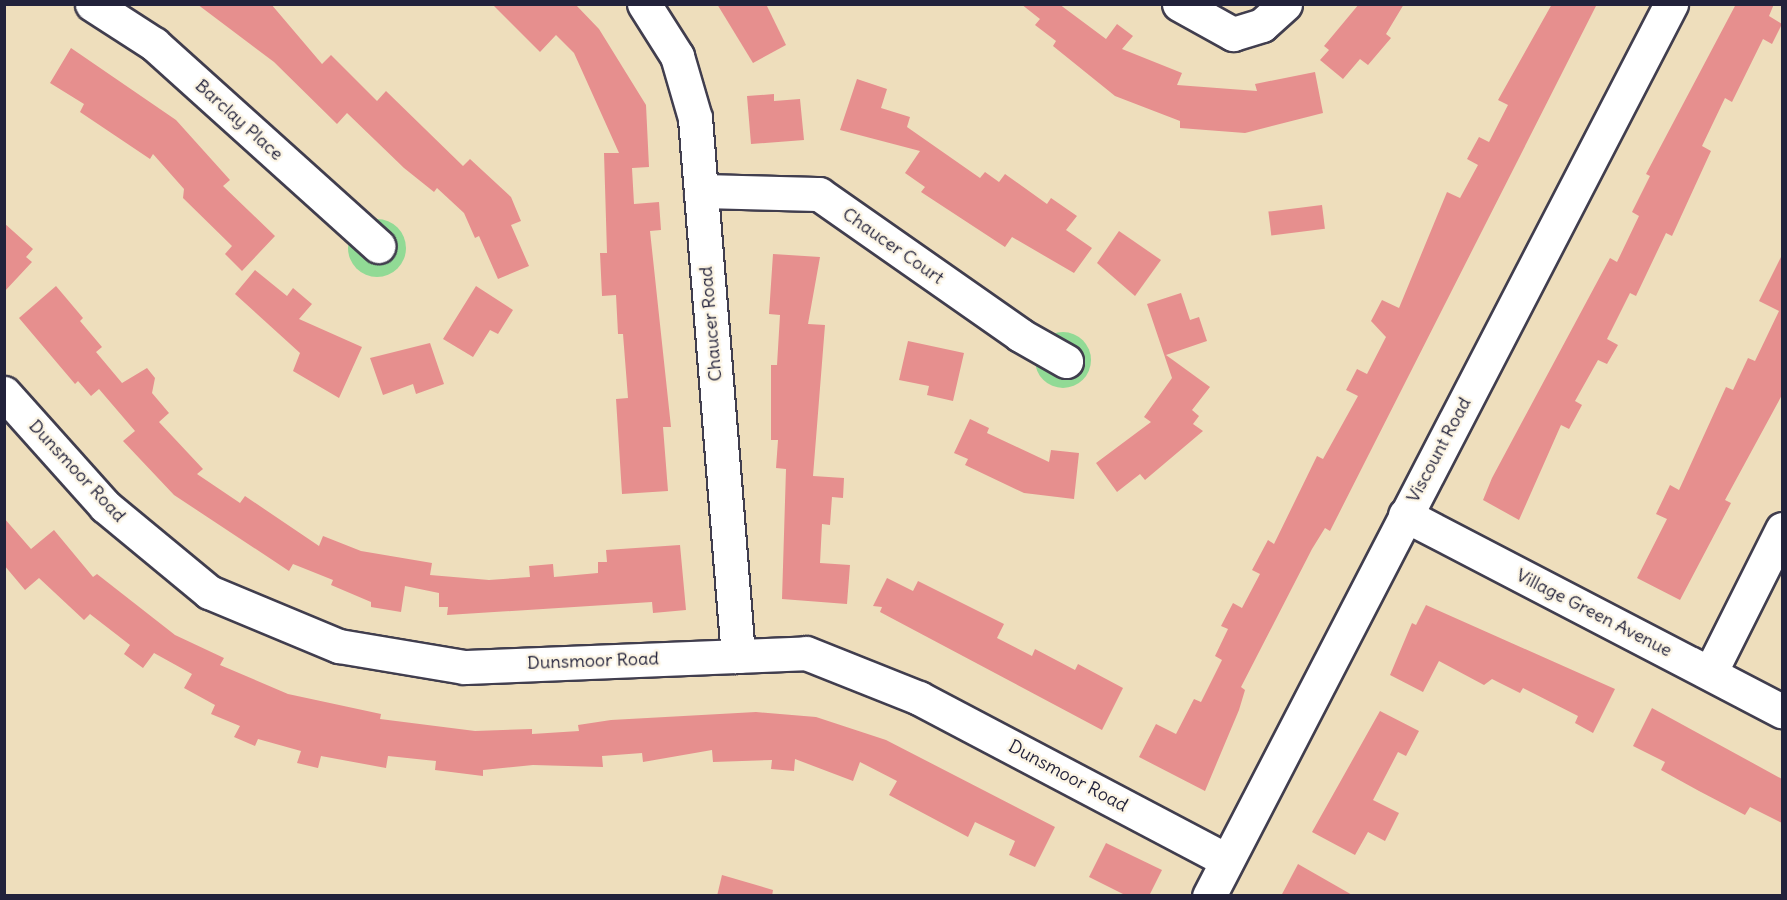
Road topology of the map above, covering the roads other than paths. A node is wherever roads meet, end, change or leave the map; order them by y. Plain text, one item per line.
1 (92, 4) edge
2 (645, 4) edge
3 (1179, 4) edge
4 (1285, 4) edge
5 (1671, 4) edge
6 (701, 191) junction
7 (378, 246) dead end
8 (1066, 361) dead end
9 (4, 393) edge
10 (1405, 514) junction
11 (1782, 529) edge
12 (738, 656) junction
13 (1710, 673) junction
14 (1782, 711) edge
15 (1226, 860) junction
16 (1209, 896) edge

1 - 7 street, Barclay Place
2 - 6 street, Chaucer Road
3 - 4 street
5 - 10 street, Viscount Road
6 - 8 street, Chaucer Court
6 - 12 street, Chaucer Road
9 - 12 street, Dunsmoor Road
10 - 13 street, Village Green Avenue
10 - 15 street, Viscount Road
11 - 13 street
12 - 15 street, Dunsmoor Road
13 - 14 street, Village Green Avenue
15 - 16 street, Viscount Road

